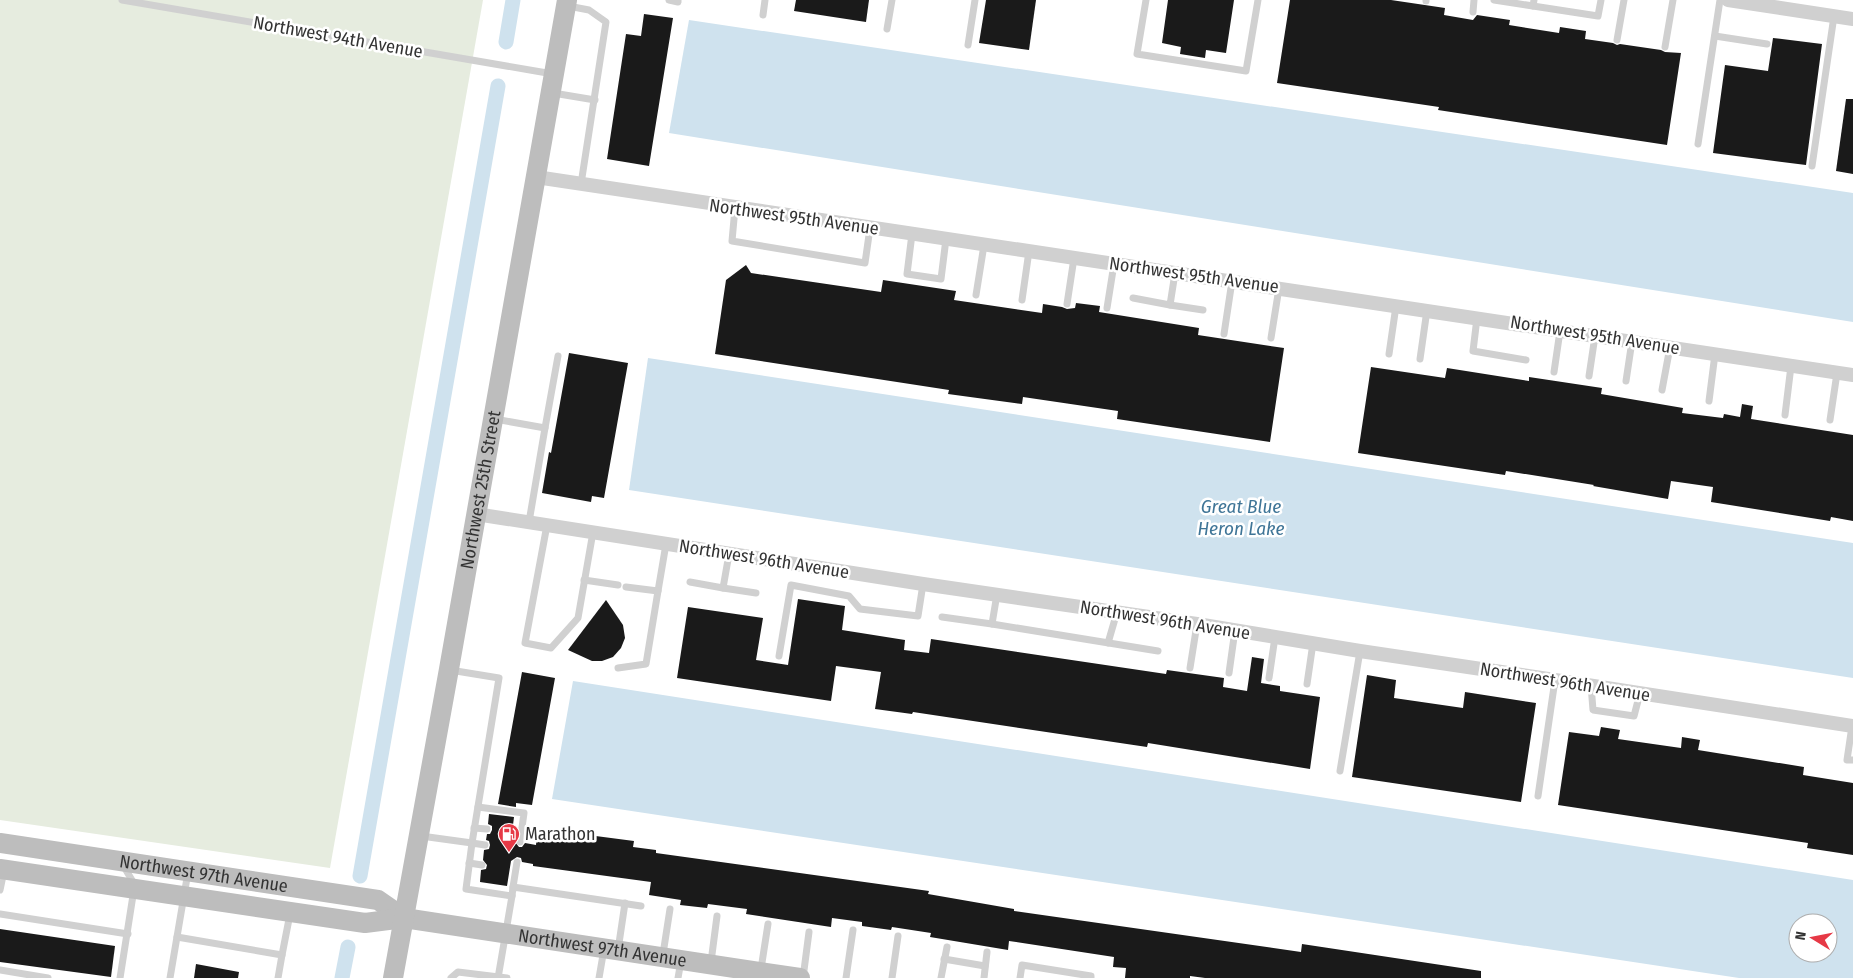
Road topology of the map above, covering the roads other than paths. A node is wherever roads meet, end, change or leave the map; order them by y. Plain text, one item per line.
1 (122, 0) edge
2 (669, 0) edge
3 (678, 0) edge
4 (765, 0) edge
5 (892, 0) edge
6 (975, 0) edge
7 (1146, 0) edge
8 (1258, 0) edge
9 (1474, 0) edge
10 (1494, 0) edge
11 (1601, 0) edge
12 (1624, 0) edge
13 (1673, 0) edge
14 (1720, 0) edge
15 (1728, 0) edge
16 (566, 3) edge
17 (1534, 3) edge
18 (1472, 12) dead end
19 (763, 15) dead end
20 (1834, 16) junction
21 (1853, 19) edge
22 (888, 29) dead end
23 (1715, 36) junction
24 (1617, 40) dead end
25 (1767, 44) dead end
26 (968, 45) dead end
27 (1665, 47) dead end
28 (552, 83) junction
29 (595, 100) junction
30 (1698, 144) dead end
31 (1812, 166) dead end
32 (536, 177) junction
33 (581, 185) junction
34 (735, 208) junction
35 (870, 228) junction
36 (912, 234) junction
37 (946, 239) junction
38 (984, 245) junction
39 (1029, 251) junction
40 (1074, 258) junction
41 (1114, 264) junction
42 (1175, 273) junction
43 (1232, 281) junction
44 (1279, 288) junction
45 (976, 295) dead end
46 (1133, 298) dead end
47 (1022, 300) dead end
48 (1067, 304) dead end
49 (1170, 305) junction
50 (1396, 305) junction
51 (1108, 308) dead end
52 (1202, 310) dead end
53 (1427, 310) junction
54 (1478, 318) junction
55 (1560, 330) junction
56 (1224, 334) dead end
57 (1595, 336) junction
58 (1271, 338) dead end
59 (1632, 341) junction
60 (1670, 347) junction
61 (1389, 354) dead end
62 (1715, 354) junction
63 (558, 356) dead end
64 (1420, 359) dead end
65 (1526, 360) dead end
66 (1790, 366) junction
67 (1554, 372) dead end
68 (1837, 373) junction
69 (1853, 375) edge
70 (1589, 376) dead end
71 (1626, 381) dead end
72 (1662, 390) dead end
73 (1709, 401) dead end
74 (1785, 415) dead end
75 (492, 418) junction
76 (1830, 420) dead end
77 (545, 428) junction
78 (476, 514) junction
79 (529, 522) junction
80 (547, 525) junction
81 (593, 532) junction
82 (666, 544) junction
83 (729, 554) junction
84 (584, 580) junction
85 (690, 582) dead end
86 (923, 584) junction
87 (618, 585) dead end
88 (626, 587) dead end
89 (723, 588) junction
90 (658, 591) junction
91 (756, 593) dead end
92 (997, 594) junction
93 (1117, 612) junction
94 (942, 617) dead end
95 (992, 624) junction
96 (1196, 624) junction
97 (1235, 630) junction
98 (1275, 637) junction
99 (1108, 643) junction
100 (1313, 643) junction
101 (1158, 651) dead end
102 (1360, 651) junction
103 (779, 656) dead end
104 (618, 668) dead end
105 (1190, 668) dead end
106 (449, 670) junction
107 (1230, 673) dead end
108 (1269, 678) dead end
109 (1555, 680) junction
110 (1307, 684) dead end
111 (1591, 685) junction
112 (1640, 693) junction
113 (1852, 726) edge
114 (1853, 760) edge
115 (1340, 771) dead end
116 (1538, 796) dead end
117 (478, 807) junction
118 (474, 828) junction
119 (487, 829) dead end
120 (512, 832) dead end
121 (521, 834) junction
122 (419, 836) junction
123 (520, 842) dead end
124 (0, 843) edge
125 (472, 843) junction
126 (485, 845) dead end
127 (120, 862) junction
128 (469, 863) junction
129 (482, 865) dead end
130 (514, 866) dead end
131 (2, 869) edge
132 (188, 872) junction
133 (513, 887) junction
134 (134, 889) junction
135 (0, 890) edge
136 (184, 896) junction
137 (512, 896) junction
138 (625, 903) junction
139 (642, 906) dead end
140 (670, 909) dead end
141 (290, 912) junction
142 (0, 914) edge
143 (717, 916) dead end
144 (404, 918) junction
145 (768, 924) dead end
146 (853, 930) dead end
147 (809, 932) dead end
148 (128, 934) junction
149 (506, 934) junction
150 (898, 936) dead end
151 (177, 937) junction
152 (947, 947) dead end
153 (611, 949) junction
154 (987, 952) dead end
155 (282, 955) junction
156 (944, 959) junction
157 (674, 965) edge
158 (711, 965) junction
159 (985, 966) junction
160 (0, 970) edge
161 (761, 972) junction
162 (498, 977) edge
163 (48, 978) edge
164 (120, 978) edge
165 (170, 978) edge
166 (278, 978) edge
167 (393, 978) edge
168 (451, 978) edge
169 (507, 978) edge
170 (599, 978) edge
171 (801, 978) edge
172 (846, 978) edge
173 (892, 978) edge
174 (941, 978) edge
175 (984, 978) edge
176 (1020, 978) edge
177 (1091, 978) edge

1 - 28 lane, Northwest 94th Avenue
2 - 3 lane
4 - 19 lane
5 - 22 lane
6 - 26 lane
7 - 8 lane
9 - 18 lane
10 - 17 lane
11 - 17 lane
12 - 24 lane
13 - 27 lane
14 - 23 lane
15 - 20 street
16 - 28 street, Northwest 25th Street
16 - 29 lane
20 - 21 street
20 - 31 lane
23 - 25 lane
23 - 30 lane
28 - 29 lane, Northwest 94th Avenue
28 - 32 street, Northwest 25th Street
29 - 33 lane
32 - 33 street, Northwest 95th Avenue
32 - 75 street, Northwest 25th Street
33 - 34 street, Northwest 95th Avenue
34 - 35 street, Northwest 95th Avenue
34 - 35 lane
35 - 36 street, Northwest 95th Avenue
36 - 37 street, Northwest 95th Avenue
36 - 37 lane
37 - 38 street, Northwest 95th Avenue
38 - 39 street, Northwest 95th Avenue
38 - 45 lane
39 - 40 street, Northwest 95th Avenue
39 - 47 lane
40 - 41 street, Northwest 95th Avenue
40 - 48 lane
41 - 42 street, Northwest 95th Avenue
41 - 51 lane
42 - 43 street, Northwest 95th Avenue
42 - 49 lane
43 - 44 street, Northwest 95th Avenue
43 - 56 lane
44 - 50 street, Northwest 95th Avenue
44 - 58 lane
46 - 49 lane
49 - 52 lane
50 - 53 street, Northwest 95th Avenue
50 - 61 lane
53 - 54 street, Northwest 95th Avenue
53 - 64 lane
54 - 55 street, Northwest 95th Avenue
54 - 65 lane
55 - 57 street, Northwest 95th Avenue
55 - 67 lane
57 - 59 street, Northwest 95th Avenue
57 - 70 lane
59 - 60 street, Northwest 95th Avenue
59 - 71 lane
60 - 62 street, Northwest 95th Avenue
60 - 72 lane
62 - 66 street, Northwest 95th Avenue
62 - 73 lane
63 - 77 lane
66 - 68 street, Northwest 95th Avenue
66 - 74 lane
68 - 69 street, Northwest 95th Avenue
68 - 76 lane
75 - 77 lane
75 - 78 street, Northwest 25th Street
77 - 79 lane
78 - 79 street, Northwest 96th Avenue
78 - 106 street, Northwest 25th Street
79 - 80 street, Northwest 96th Avenue
80 - 81 street, Northwest 96th Avenue
80 - 84 lane
81 - 82 street, Northwest 96th Avenue
81 - 84 lane
82 - 83 street, Northwest 96th Avenue
82 - 90 lane
83 - 86 street, Northwest 96th Avenue
83 - 89 lane
84 - 87 lane
85 - 89 lane
86 - 92 street, Northwest 96th Avenue
86 - 103 lane
88 - 90 lane
89 - 91 lane
90 - 104 lane
92 - 93 street, Northwest 96th Avenue
92 - 95 lane
93 - 96 street, Northwest 96th Avenue
93 - 99 lane
94 - 95 lane
95 - 99 lane
96 - 97 street, Northwest 96th Avenue
96 - 105 lane
97 - 98 street, Northwest 96th Avenue
97 - 107 lane
98 - 100 street, Northwest 96th Avenue
98 - 108 lane
99 - 101 lane
100 - 102 street, Northwest 96th Avenue
100 - 110 lane
102 - 109 street, Northwest 96th Avenue
102 - 115 lane
106 - 117 lane
106 - 122 street, Northwest 25th Street
109 - 111 street, Northwest 96th Avenue
109 - 116 lane
111 - 112 street, Northwest 96th Avenue
111 - 112 lane
112 - 113 street, Northwest 96th Avenue
113 - 114 lane
117 - 118 lane
117 - 121 lane
118 - 119 lane
118 - 125 lane
120 - 121 lane
121 - 123 lane
122 - 125 lane
122 - 144 street, Northwest 25th Street
124 - 127 street, Northwest 97th Avenue
125 - 126 lane
125 - 128 lane
127 - 132 street, Northwest 97th Avenue
127 - 134 lane
128 - 129 lane
128 - 137 lane
130 - 133 lane
131 - 134 street, Northwest 97th Avenue
131 - 135 lane
132 - 136 lane
132 - 144 street, Northwest 97th Avenue
133 - 137 lane
133 - 138 lane
134 - 136 street, Northwest 97th Avenue
134 - 148 lane
136 - 141 street, Northwest 97th Avenue
136 - 151 lane
137 - 149 lane
138 - 139 lane
138 - 153 lane
140 - 157 lane
141 - 144 street, Northwest 97th Avenue
141 - 155 lane
142 - 148 lane
143 - 158 lane
144 - 149 street, Northwest 97th Avenue
144 - 167 street, Northwest 25th Street
145 - 161 lane
146 - 172 lane
147 - 171 lane
148 - 164 lane
149 - 153 street, Northwest 97th Avenue
149 - 162 lane
150 - 173 lane
151 - 155 lane
151 - 165 lane
152 - 156 lane
153 - 157 street, Northwest 97th Avenue
153 - 170 lane
154 - 159 lane
155 - 166 lane
156 - 159 lane
156 - 174 lane
157 - 158 street, Northwest 97th Avenue
158 - 161 street, Northwest 97th Avenue
159 - 175 lane
160 - 163 lane
161 - 171 street, Northwest 97th Avenue
162 - 168 lane
162 - 169 lane
176 - 177 lane

